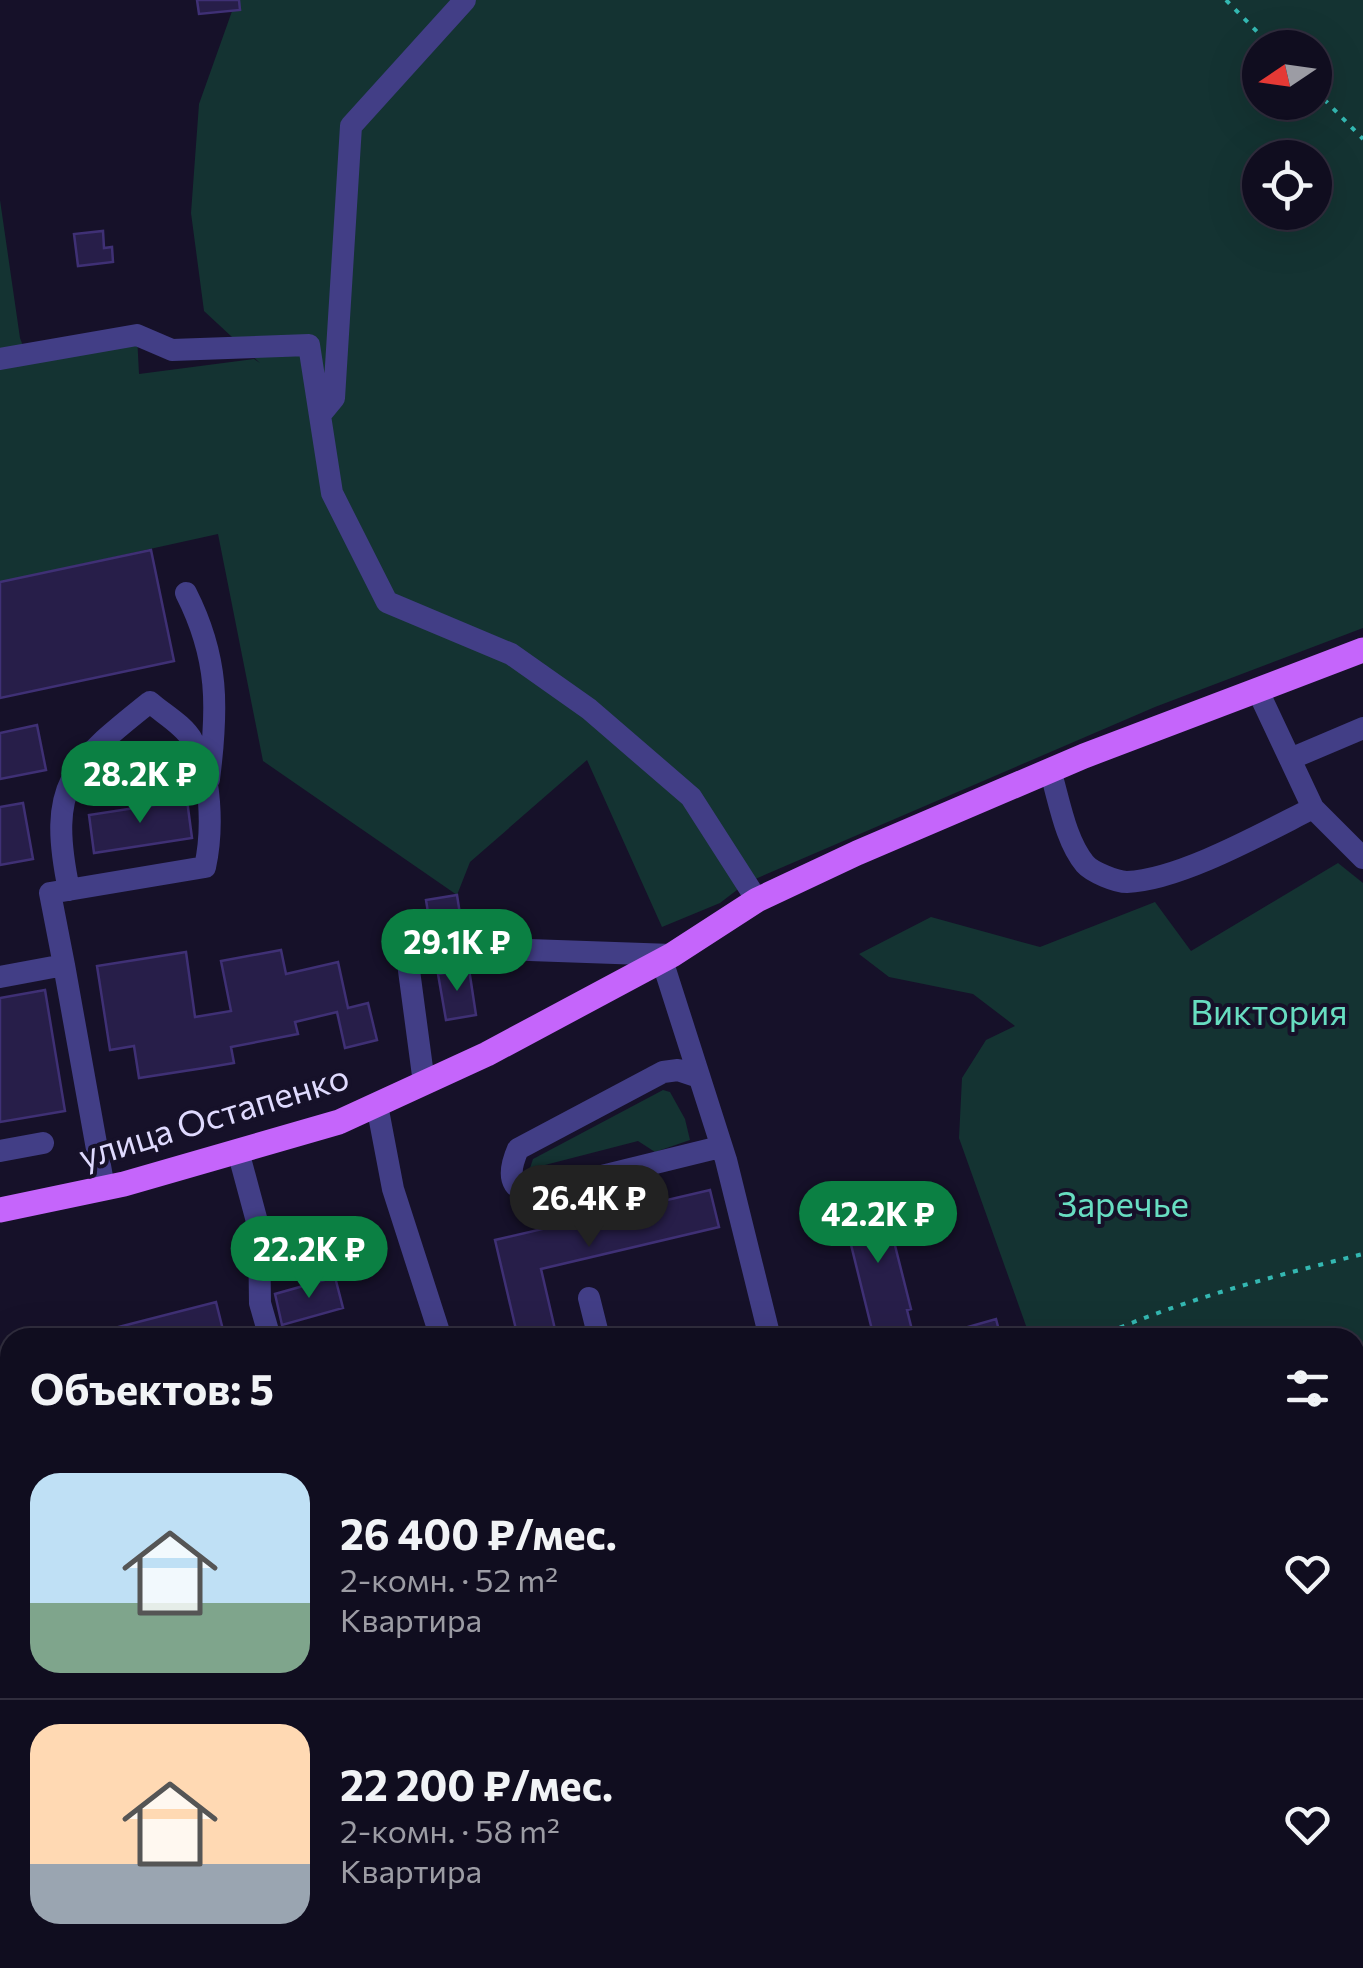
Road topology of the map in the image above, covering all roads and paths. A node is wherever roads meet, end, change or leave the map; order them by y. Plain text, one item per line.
1 (464, 0) edge
2 (1226, 0) edge
3 (1255, 30) edge
4 (1332, 107) edge
5 (1363, 139) edge
6 (0, 359) edge
7 (320, 416) junction
8 (186, 593) dead end
9 (1363, 650) edge
10 (1258, 691) junction
11 (1363, 728) edge
12 (1290, 759) junction
13 (1050, 770) junction
14 (207, 788) junction
15 (1313, 808) junction
16 (1352, 833) edge
17 (1363, 858) edge
18 (69, 890) junction
19 (757, 900) junction
20 (667, 957) junction
21 (64, 965) junction
22 (0, 977) edge
23 (699, 1077) junction
24 (424, 1083) junction
25 (376, 1104) junction
26 (43, 1143) dead end
27 (720, 1147) junction
28 (0, 1151) edge
29 (238, 1151) junction
30 (104, 1188) junction
31 (0, 1210) edge
32 (1363, 1254) edge
33 (589, 1298) dead end
34 (267, 1328) edge
35 (438, 1328) edge
36 (596, 1328) edge
37 (767, 1328) edge
38 (1126, 1328) edge

1 - 7 lane
2 - 3 path
4 - 5 path
6 - 7 lane
7 - 19 lane
8 - 14 lane
9 - 10 main road, улица Остапенко
10 - 12 lane
10 - 13 main road, улица Остапенко
11 - 12 lane
12 - 15 lane
13 - 15 lane
13 - 19 main road, улица Остапенко
14 - 18 lane
14 - 18 lane
15 - 16 lane
16 - 17 lane
18 - 21 lane
19 - 20 main road, улица Остапенко
20 - 23 lane
20 - 24 main road, улица Остапенко
20 - 24 lane
21 - 22 lane
21 - 30 lane
23 - 27 lane
23 - 27 lane
24 - 25 main road, улица Остапенко
25 - 29 main road, улица Остапенко
25 - 35 lane
26 - 28 lane
27 - 37 lane
29 - 30 main road, улица Остапенко
29 - 34 lane
30 - 31 main road, улица Остапенко
32 - 38 path
33 - 36 lane

